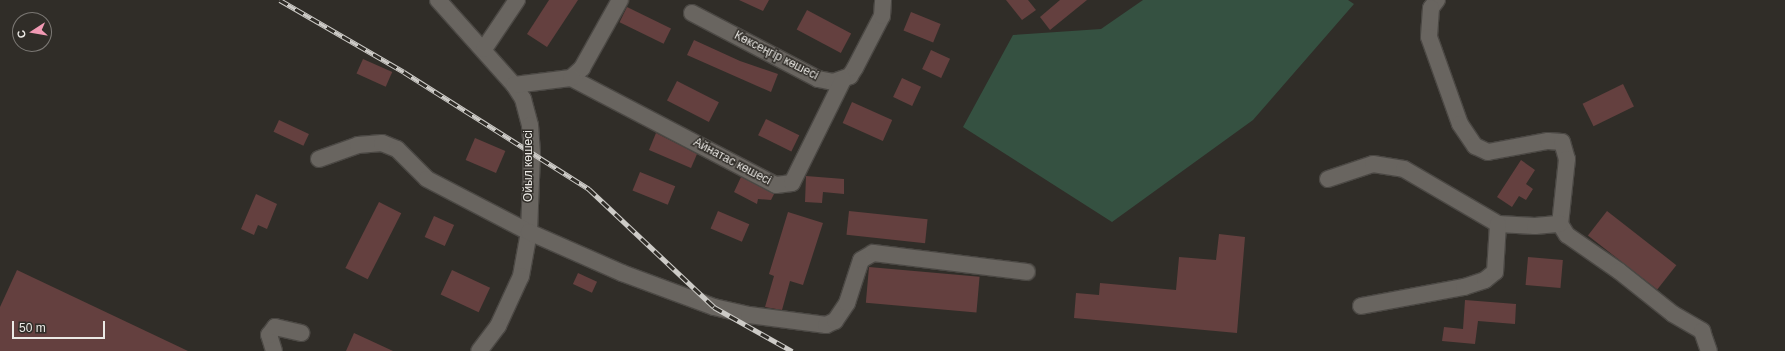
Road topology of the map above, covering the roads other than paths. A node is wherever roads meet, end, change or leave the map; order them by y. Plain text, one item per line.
1 (438, 0) edge
2 (517, 0) edge
3 (620, 0) edge
4 (883, 0) edge
5 (1437, 0) edge
6 (692, 13) dead end
7 (484, 50) junction
8 (571, 78) junction
9 (843, 80) junction
10 (514, 85) junction
11 (319, 159) dead end
12 (1328, 179) dead end
13 (1498, 224) junction
14 (1560, 224) junction
15 (529, 232) junction
16 (1027, 272) dead end
17 (1361, 306) dead end
18 (301, 332) dead end
19 (485, 350) edge
20 (274, 351) edge
21 (1709, 351) edge

1 - 7 street, Ойыл көшесі
2 - 7 street
3 - 8 street
4 - 9 street
5 - 14 street
6 - 9 street, Көксеңгір көшесі
7 - 10 street, Ойыл көшесі
8 - 9 street, Айнатас көшесі
8 - 10 street
10 - 15 street, Ойыл көшесі
11 - 15 street
12 - 13 street
13 - 14 street
13 - 17 street
14 - 21 street
15 - 16 street
15 - 19 street, Ойыл көшесі
18 - 20 street

